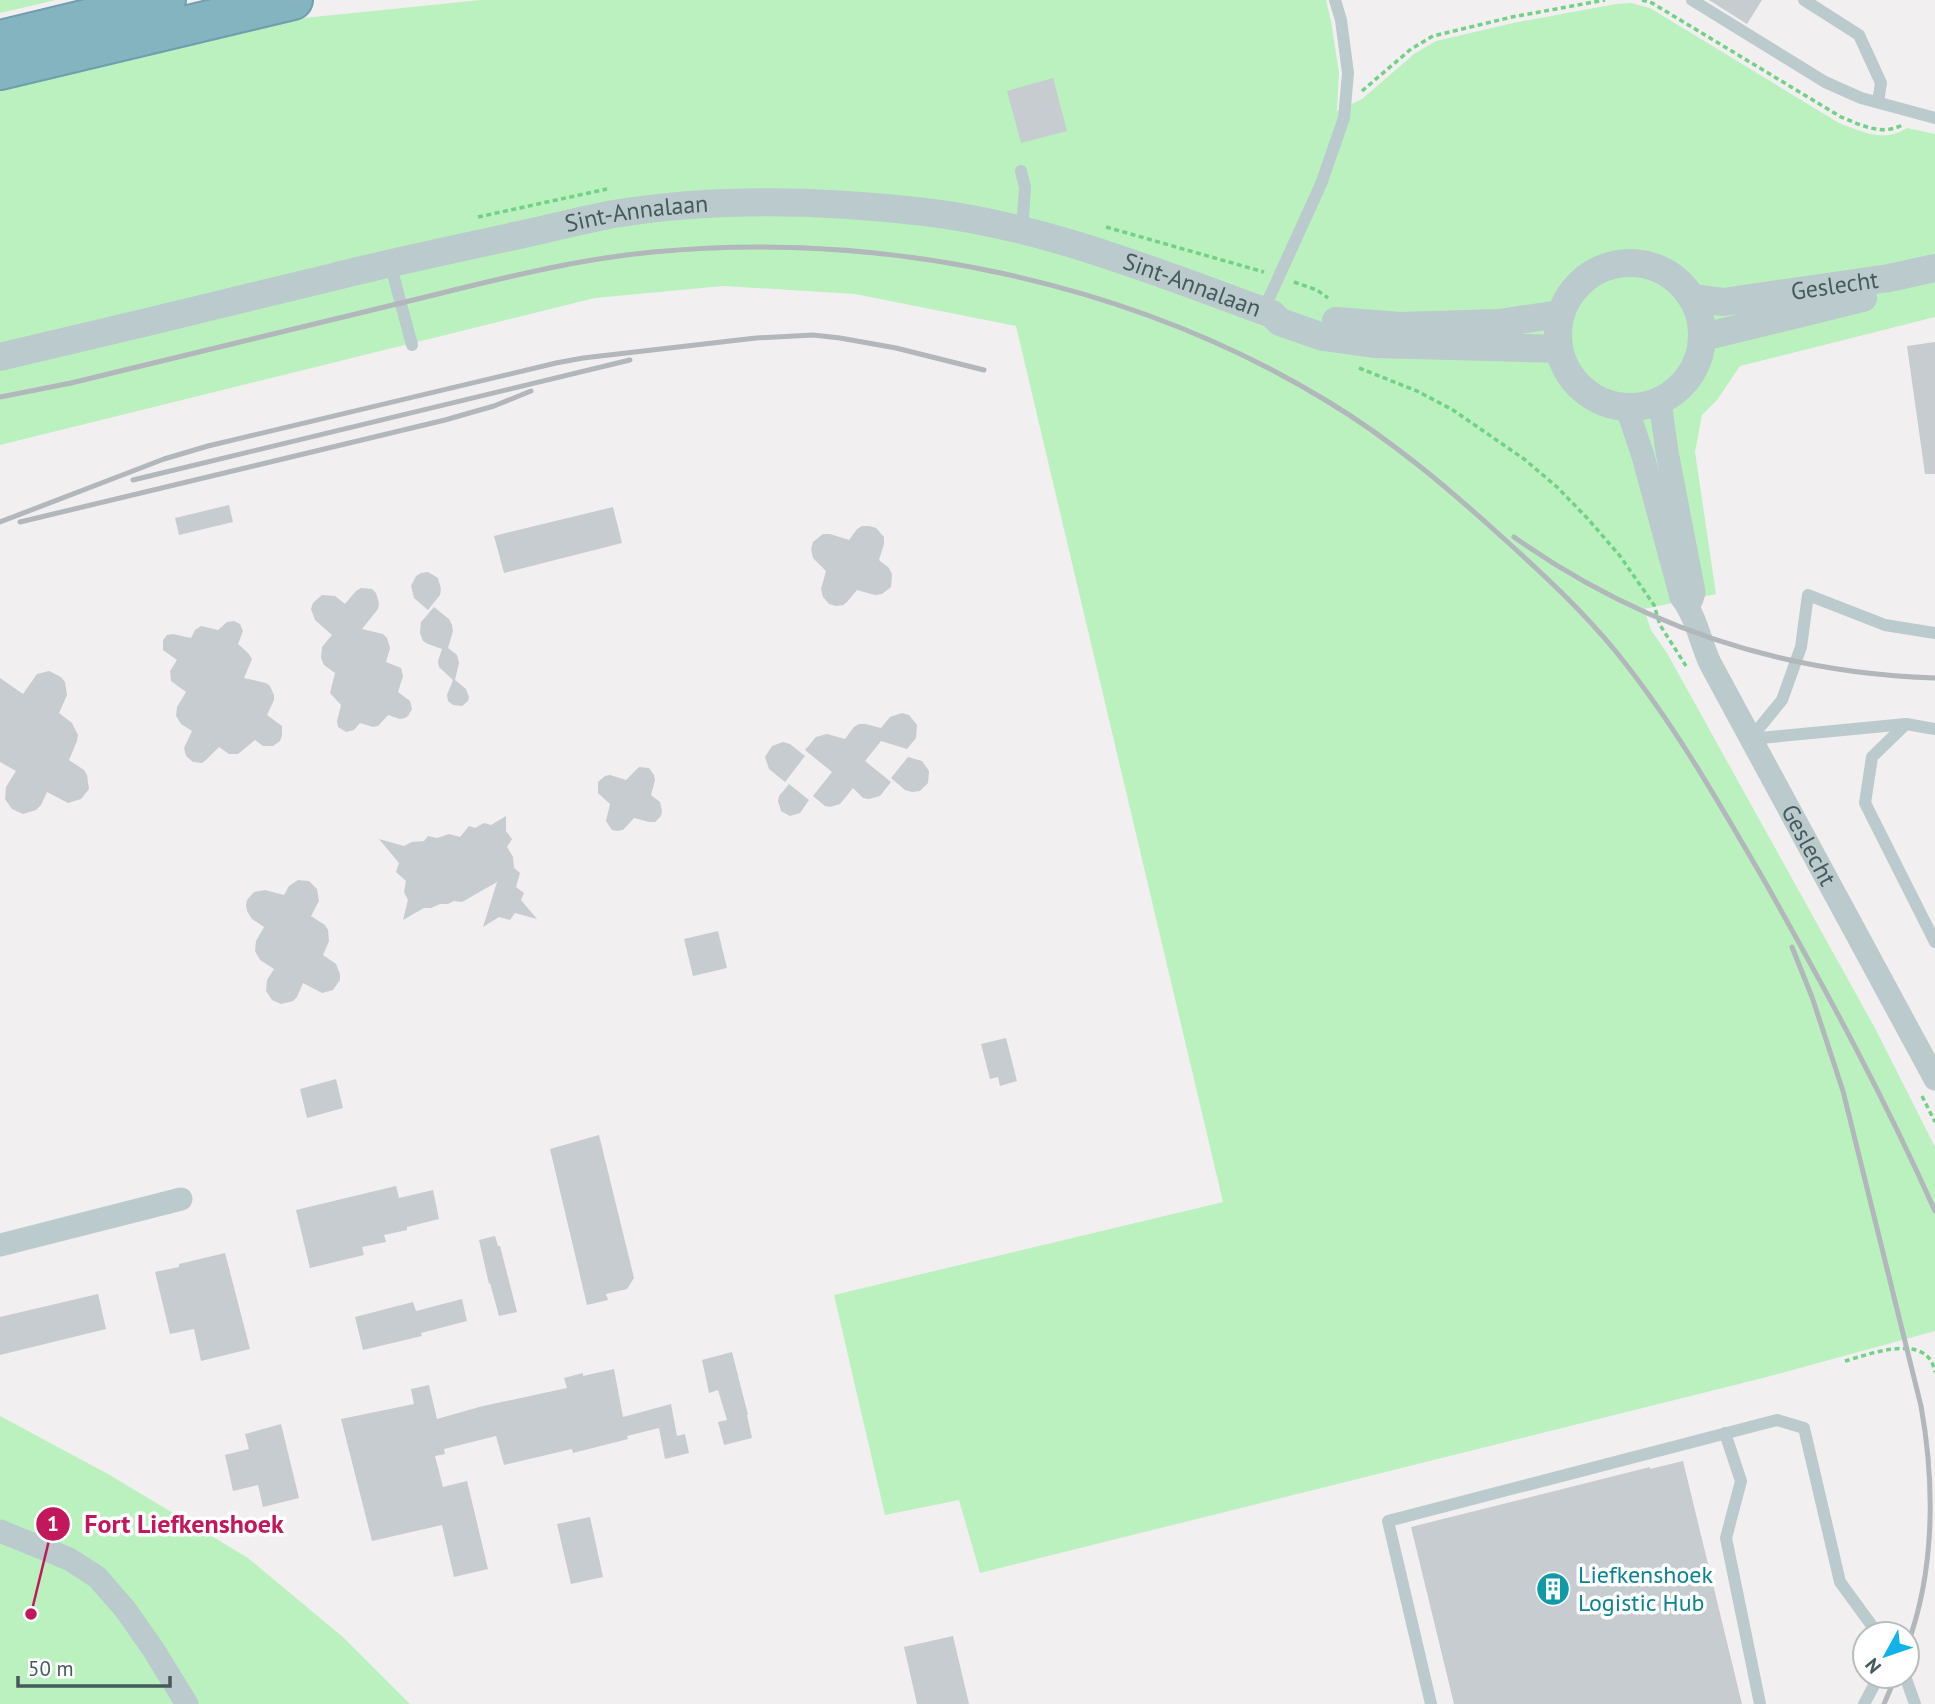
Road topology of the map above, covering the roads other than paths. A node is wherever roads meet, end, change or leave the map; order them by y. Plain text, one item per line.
1 (166, 0) edge
2 (293, 0) edge
3 (1335, 0) edge
4 (1692, 0) edge
5 (1804, 0) edge
6 (0, 40) edge
7 (0, 71) edge
8 (1878, 102) junction
9 (1935, 118) edge
10 (1021, 171) dead end
11 (1022, 230) junction
12 (390, 263) junction
13 (1935, 268) edge
14 (1935, 280) edge
15 (1692, 298) junction
16 (1267, 312) junction
17 (1560, 314) junction
18 (1703, 337) junction
19 (412, 345) dead end
20 (1559, 349) junction
21 (0, 357) edge
22 (1660, 402) junction
23 (1627, 408) junction
24 (1690, 609) junction
25 (1935, 633) edge
26 (1906, 724) junction
27 (1935, 729) edge
28 (1751, 739) junction
29 (1935, 943) edge
30 (1935, 1079) edge
31 (181, 1199) dead end
32 (0, 1245) edge
33 (1725, 1433) junction
34 (0, 1531) edge
35 (1868, 1620) edge
36 (187, 1704) edge
37 (1431, 1704) edge
38 (1760, 1704) edge

1 - 6 highway
2 - 7 highway
3 - 16 lane
4 - 8 lane
5 - 8 lane
8 - 9 lane
10 - 11 lane
11 - 12 street, Sint-Annalaan
11 - 16 street, Sint-Annalaan
12 - 19 lane
12 - 21 street, Sint-Annalaan
13 - 15 street, Geslecht
14 - 18 street, Geslecht
15 - 17 street
15 - 18 street
16 - 17 street, Sint-Annalaan
16 - 20 street, Sint-Annalaan
17 - 20 street
18 - 22 street
20 - 23 street
22 - 23 street
22 - 24 street, Geslecht
23 - 24 street, Geslecht
24 - 28 street, Geslecht
25 - 28 lane
26 - 27 lane
26 - 28 lane
26 - 29 lane
28 - 30 street, Geslecht
31 - 32 street
33 - 35 lane
33 - 37 lane
33 - 38 lane
34 - 36 street

